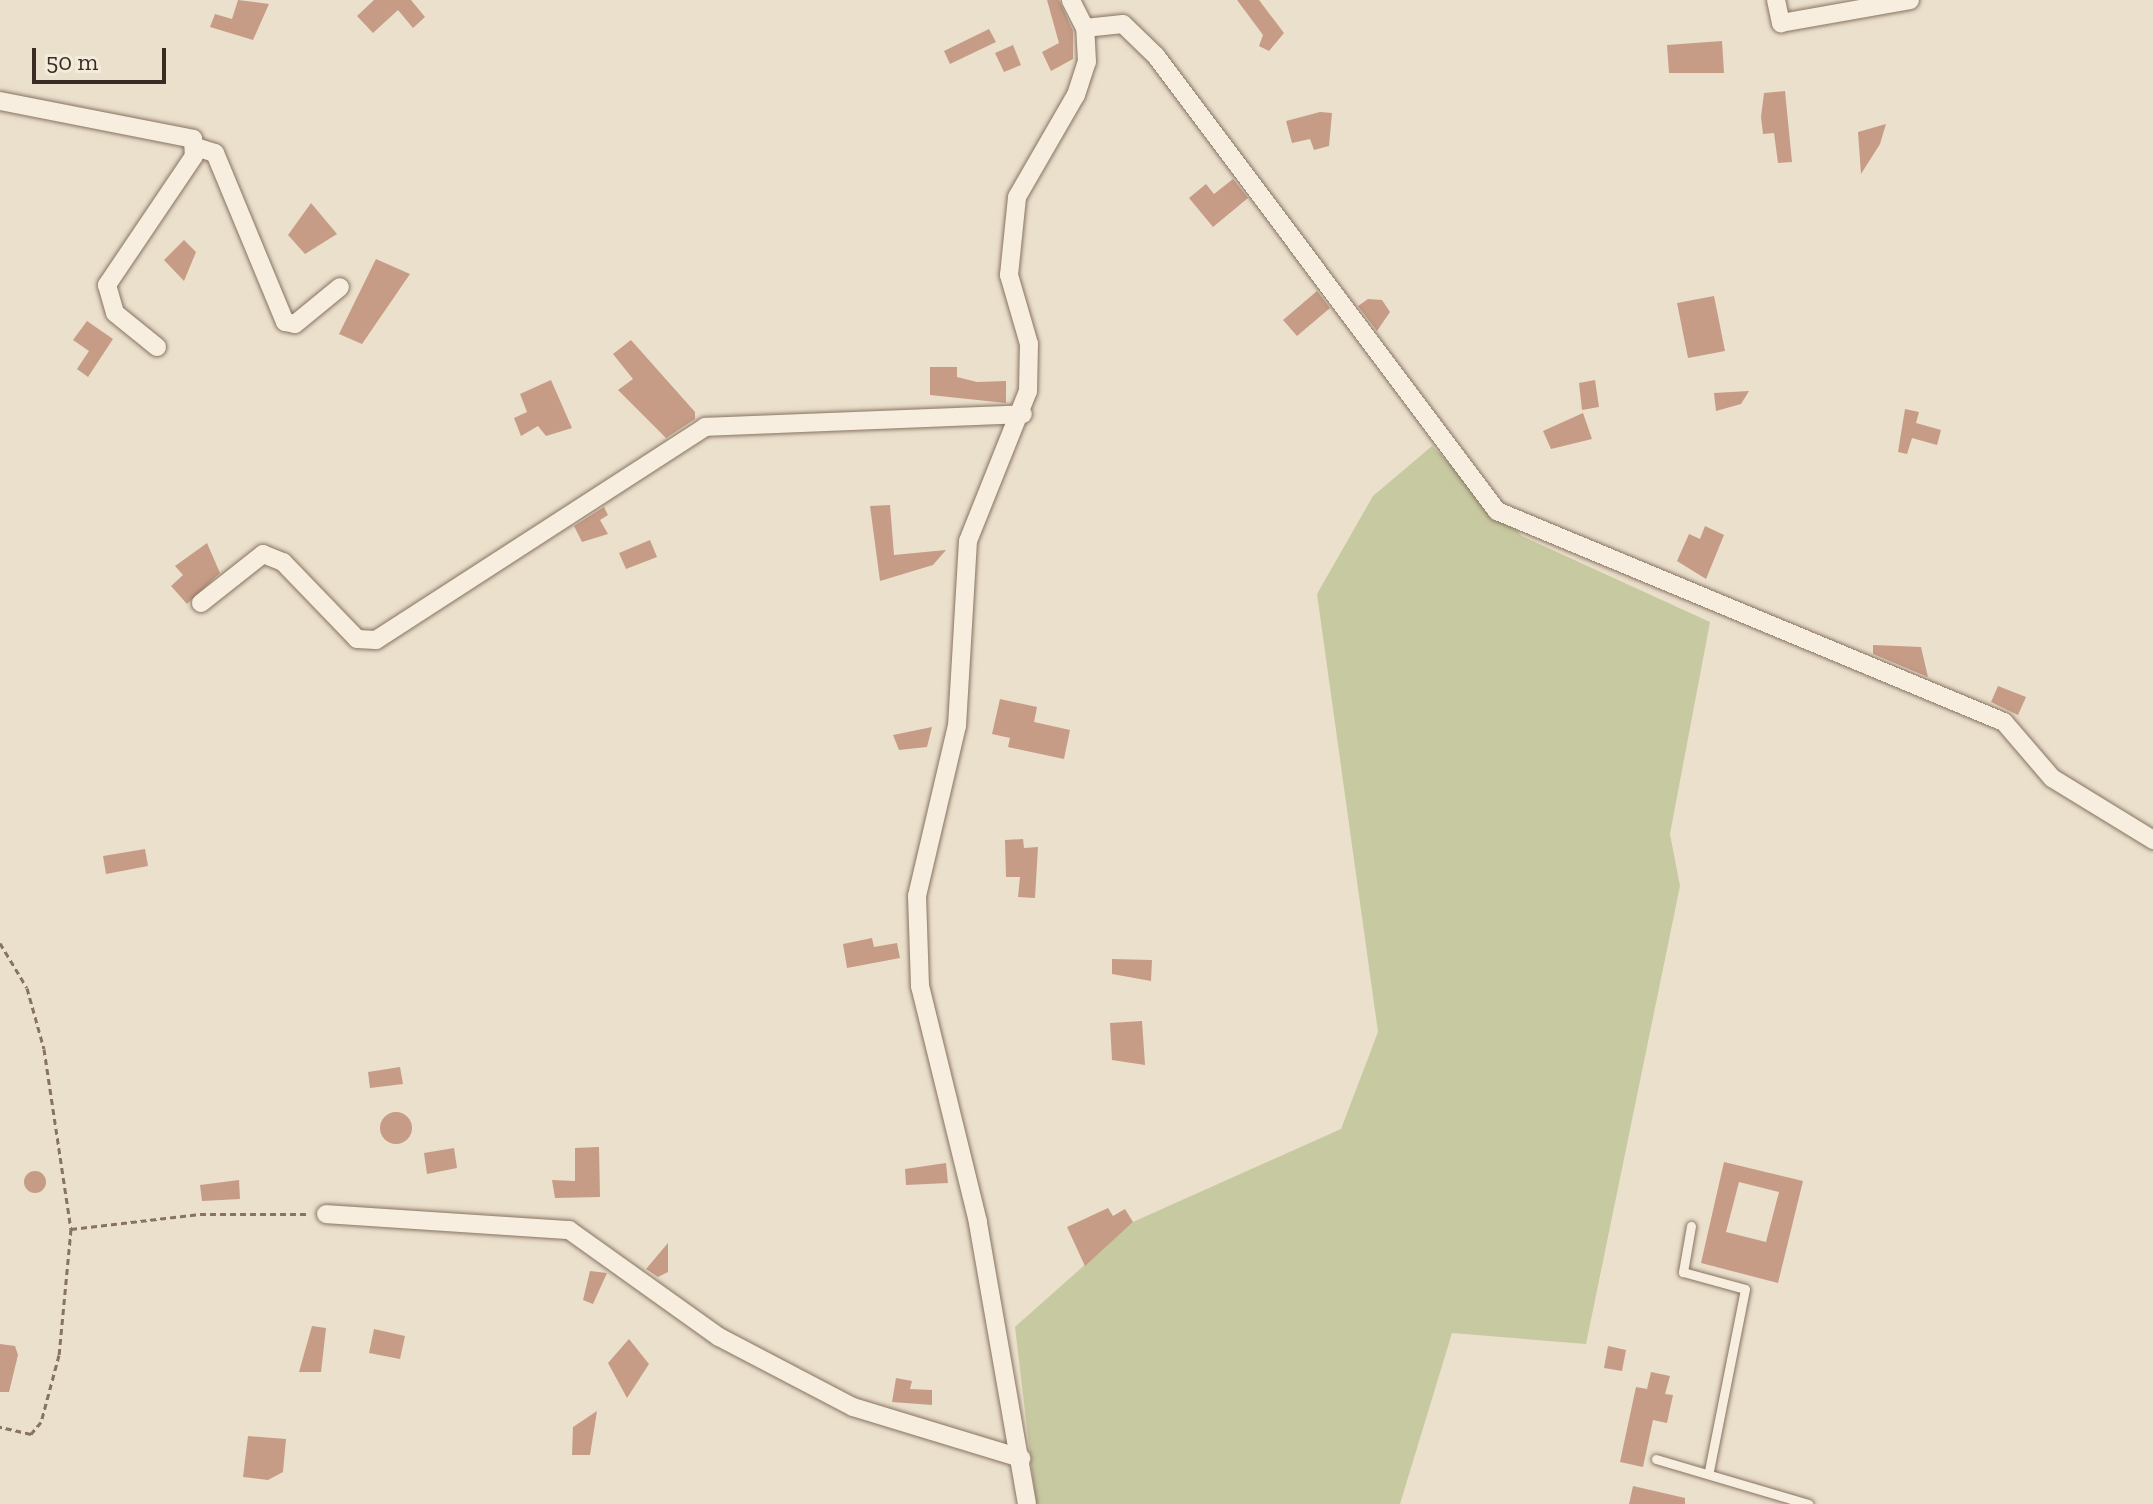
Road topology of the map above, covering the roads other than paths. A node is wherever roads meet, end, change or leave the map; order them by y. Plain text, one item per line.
1 (1071, 0) edge
2 (1776, 0) edge
3 (1910, 0) edge
4 (1085, 28) junction
5 (0, 101) edge
6 (196, 147) junction
7 (340, 287) dead end
8 (157, 347) dead end
9 (1023, 414) junction
10 (201, 603) dead end
11 (2153, 840) edge
12 (326, 1214) road end
13 (1691, 1226) dead end
14 (1021, 1458) junction
15 (1656, 1459) dead end
16 (1709, 1470) junction
17 (1027, 1504) edge
18 (1808, 1504) edge

1 - 4 street
2 - 3 street
4 - 9 street
4 - 11 street
5 - 6 street
6 - 7 street
6 - 8 street
9 - 10 street
9 - 14 street
12 - 14 street
13 - 16 lane
14 - 17 street
15 - 16 lane
16 - 18 lane

